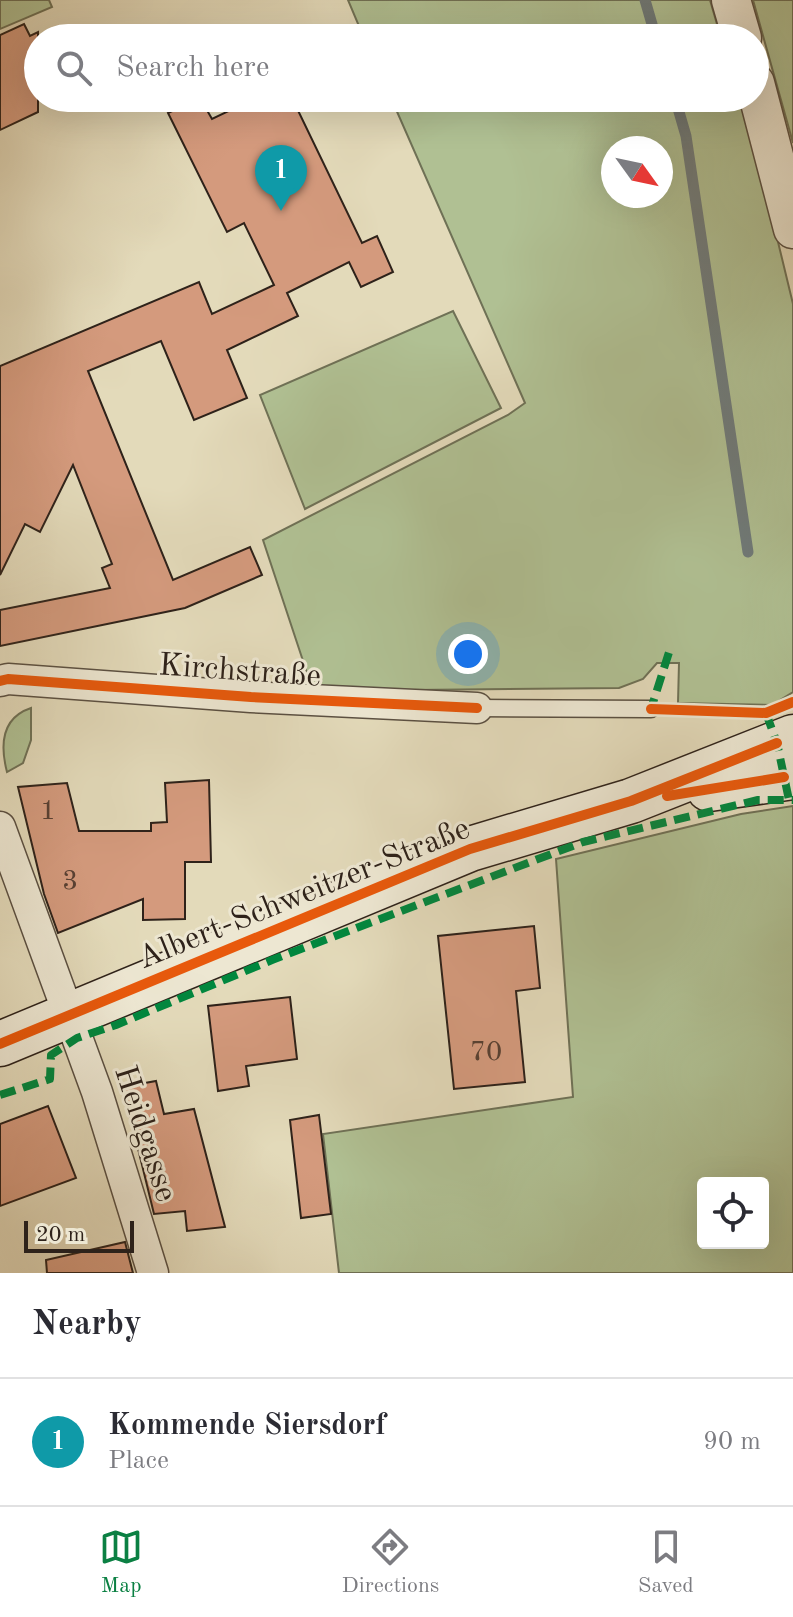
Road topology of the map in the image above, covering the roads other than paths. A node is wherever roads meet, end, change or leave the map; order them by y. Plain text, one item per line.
1 (731, 0) edge
2 (738, 24) edge
3 (763, 112) edge
4 (793, 229) edge
5 (0, 681) edge
6 (477, 708) joint
7 (651, 709) dead end
8 (793, 737) edge
9 (793, 777) edge
10 (631, 801) junction
11 (0, 827) edge
12 (70, 1017) junction
13 (0, 1044) edge
14 (153, 1273) edge

1 - 2 street
3 - 4 street
5 - 6 street, Kirchstraße
6 - 7 lane, Kirchstraße
8 - 10 main road, Albert-Schweitzer-Straße
9 - 10 main road, Albert-Schweitzer-Straße
10 - 12 main road, Albert-Schweitzer-Straße
11 - 12 street
12 - 13 main road, Albert-Schweitzer-Straße
12 - 14 street, Heidgasse

